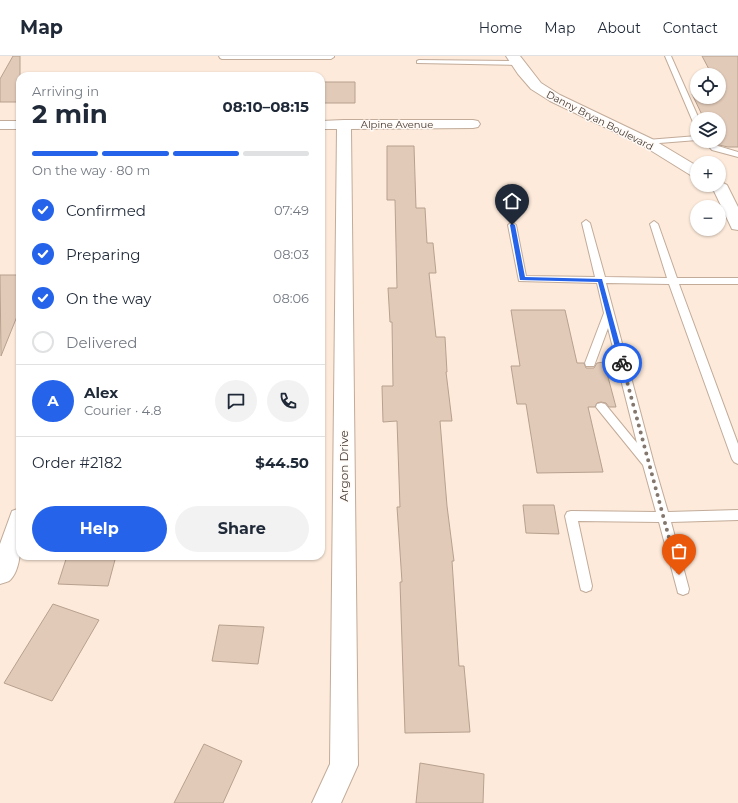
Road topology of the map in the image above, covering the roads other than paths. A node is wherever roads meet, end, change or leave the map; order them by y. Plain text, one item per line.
1 (668, 56) edge
2 (222, 57) dead end
3 (278, 57) edge
4 (331, 58) dead end
5 (516, 59) edge
6 (419, 62) dead end
7 (693, 112) edge
8 (344, 124) junction
9 (473, 124) dead end
10 (0, 125) edge
11 (325, 125) edge
12 (16, 126) edge
13 (690, 139) edge
14 (648, 142) junction
15 (715, 148) edge
16 (738, 154) edge
17 (690, 169) edge
18 (723, 192) edge
19 (586, 224) dead end
20 (654, 224) dead end
21 (512, 225) dead end
22 (738, 225) edge
23 (600, 280) junction
24 (673, 281) junction
25 (738, 281) edge
26 (609, 313) junction
27 (590, 363) dead end
28 (601, 407) dead end
29 (738, 459) edge
30 (648, 464) junction
31 (738, 515) edge
32 (664, 517) junction
33 (16, 530) edge
34 (0, 572) edge
35 (586, 586) dead end
36 (683, 589) dead end
37 (326, 803) edge

1 - 7 lane
2 - 3 lane
3 - 4 lane
5 - 6 lane
5 - 14 street, Danny Bryan Boulevard
8 - 9 street, Alpine Avenue
8 - 11 street, Alpine Avenue
8 - 37 street, Argon Drive
10 - 12 street
13 - 14 lane
14 - 17 street, Danny Bryan Boulevard
15 - 16 lane
18 - 22 street
19 - 23 lane
20 - 24 lane
21 - 23 lane
23 - 24 lane
23 - 26 lane
24 - 25 lane
24 - 29 lane
26 - 27 lane
26 - 30 lane
28 - 30 lane
30 - 32 lane
31 - 32 lane
32 - 35 lane
32 - 36 lane
33 - 34 street

